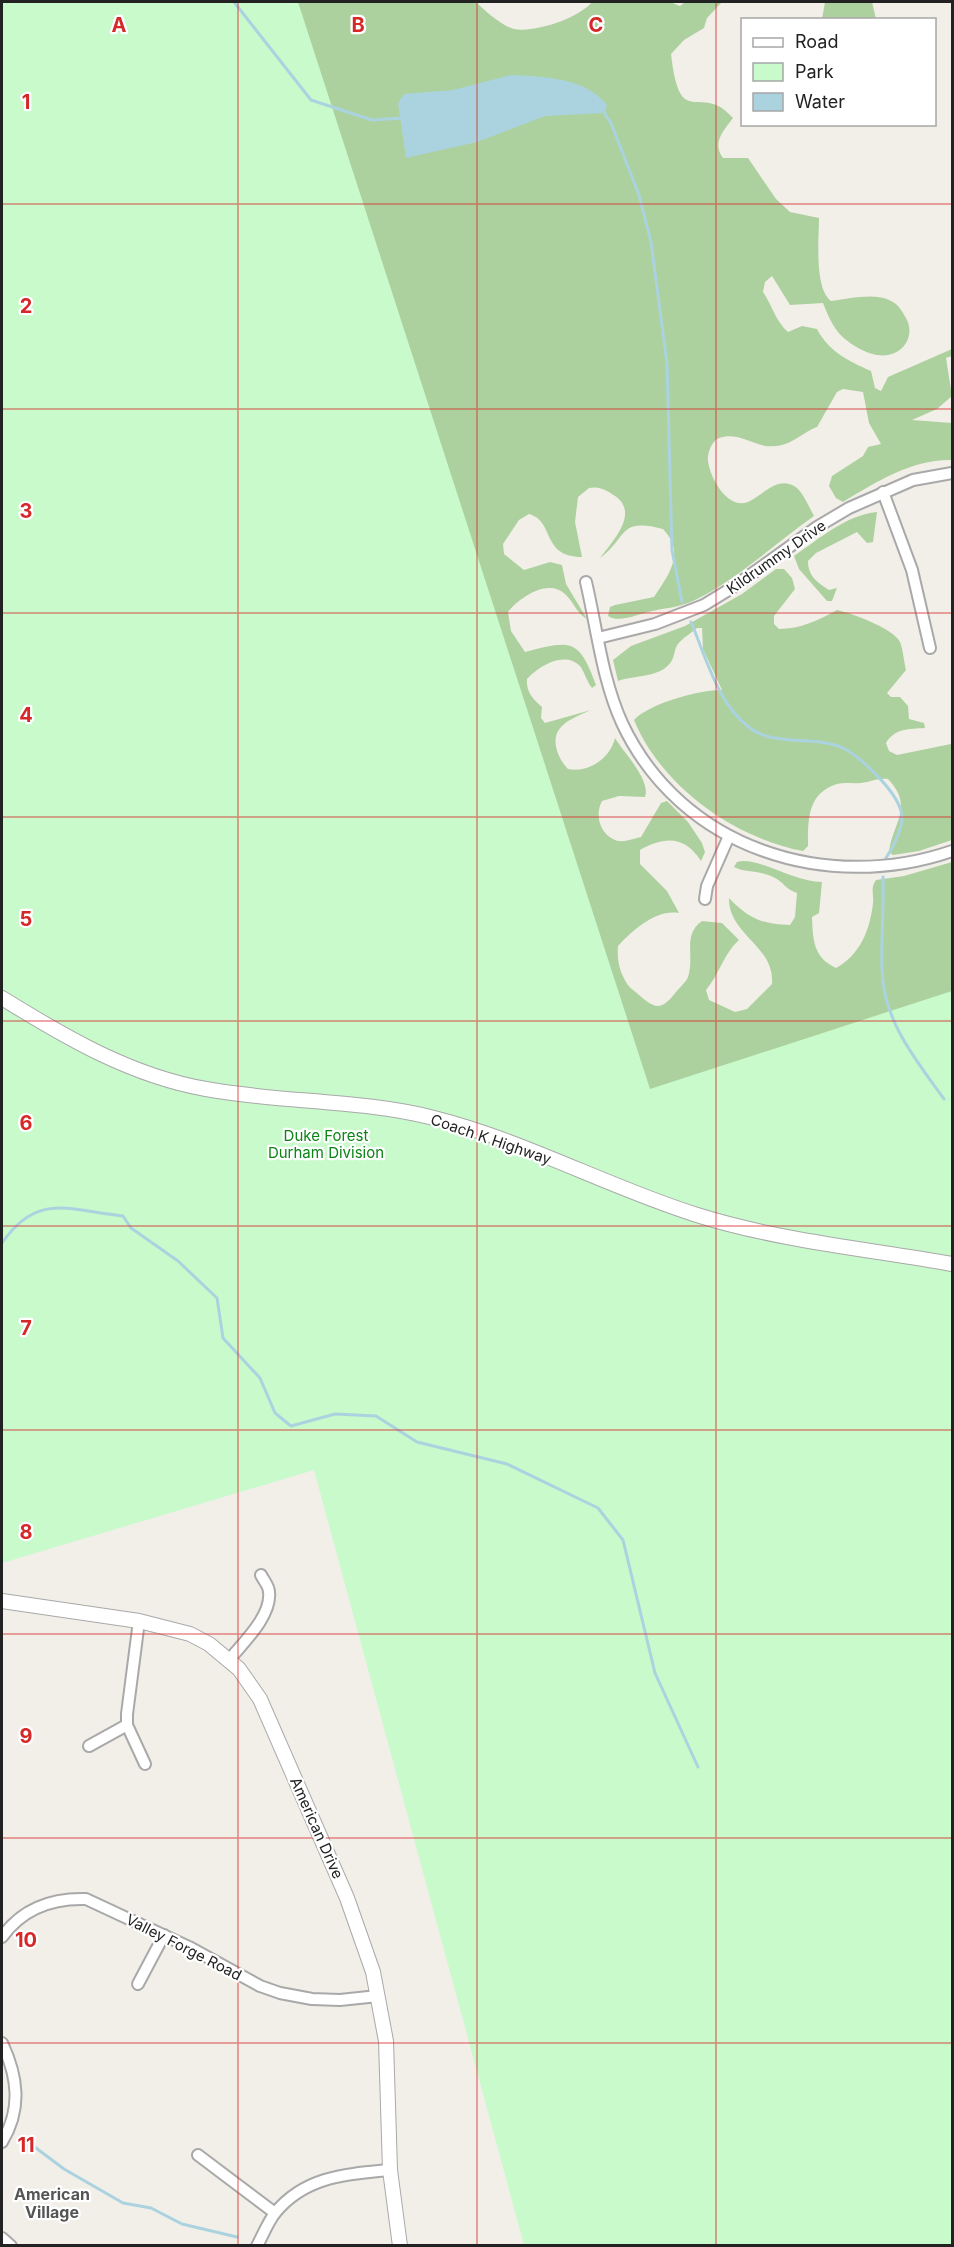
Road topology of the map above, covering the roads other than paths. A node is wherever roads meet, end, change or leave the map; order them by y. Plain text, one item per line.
1 (952, 473) edge
2 (883, 492) junction
3 (585, 582) dead end
4 (598, 638) junction
5 (930, 648) dead end
6 (729, 836) junction
7 (952, 851) edge
8 (705, 899) dead end
9 (2, 998) edge
10 (952, 1264) edge
11 (261, 1575) dead end
12 (2, 1601) edge
13 (138, 1621) junction
14 (229, 1660) junction
15 (127, 1725) junction
16 (90, 1746) dead end
17 (145, 1764) dead end
18 (3, 1930) edge
19 (164, 1935) junction
20 (138, 1984) dead end
21 (378, 1996) junction
22 (2, 2043) edge
23 (2, 2142) edge
24 (198, 2155) dead end
25 (390, 2170) junction
26 (275, 2213) junction
27 (2, 2238) edge
28 (11, 2246) edge
29 (257, 2246) edge
30 (400, 2246) edge

1 - 2 street, Kildrummy Drive
2 - 4 street, Kildrummy Drive
2 - 5 street
3 - 4 street
4 - 6 street
6 - 7 street
6 - 8 street
9 - 10 street, Coach K Highway
11 - 14 street
12 - 13 street, American Drive
13 - 14 street, American Drive
13 - 15 street
14 - 21 street, American Drive
15 - 16 street
15 - 17 street
18 - 19 street, Valley Forge Road
19 - 20 street
19 - 21 street, Valley Forge Road
21 - 25 street, American Drive
22 - 23 street
24 - 26 street
25 - 26 street
25 - 30 street, American Drive
26 - 29 street
27 - 28 street

